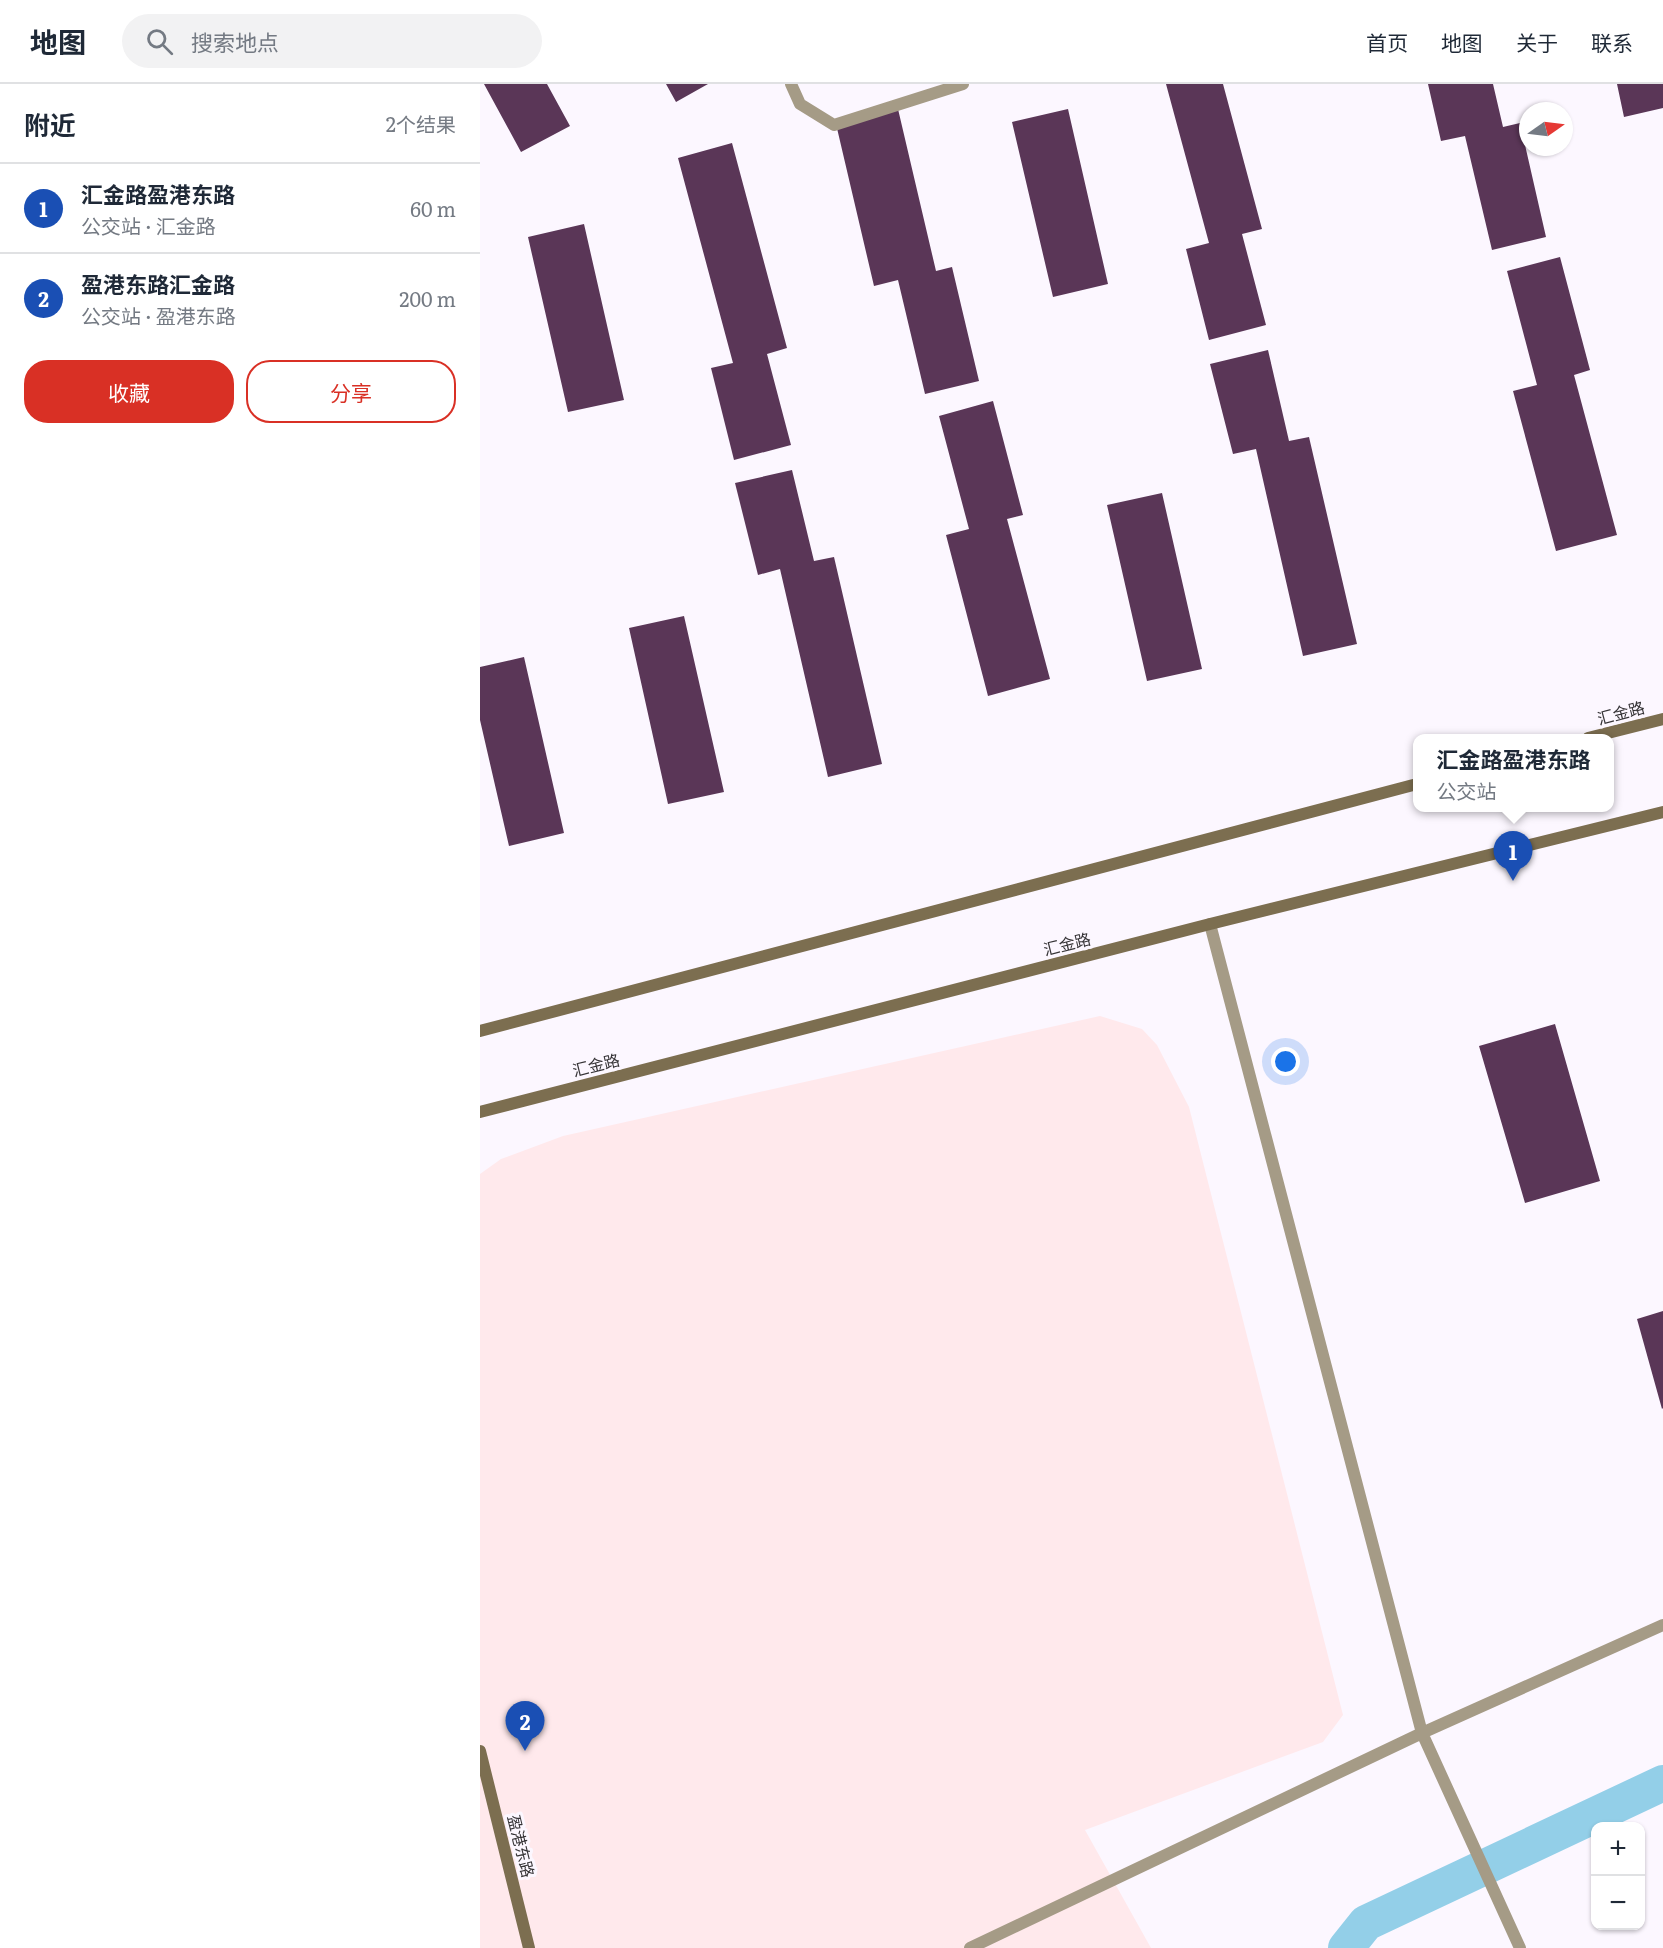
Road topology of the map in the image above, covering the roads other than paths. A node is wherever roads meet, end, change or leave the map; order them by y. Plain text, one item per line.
1 (791, 84) edge
2 (963, 84) edge
3 (1663, 719) edge
4 (1604, 734) edge
5 (1413, 785) edge
6 (1663, 812) edge
7 (1210, 924) junction
8 (480, 1031) edge
9 (480, 1112) edge
10 (1663, 1625) edge
11 (1422, 1733) junction
12 (480, 1751) edge
13 (530, 1948) edge
14 (970, 1948) edge
15 (1520, 1948) edge

1 - 2 street
3 - 4 main road, 汇金路
5 - 8 main road
6 - 7 main road, 汇金路
7 - 9 main road, 汇金路
7 - 11 street
10 - 11 street
11 - 14 street
11 - 15 street
12 - 13 main road, 盈港东路

